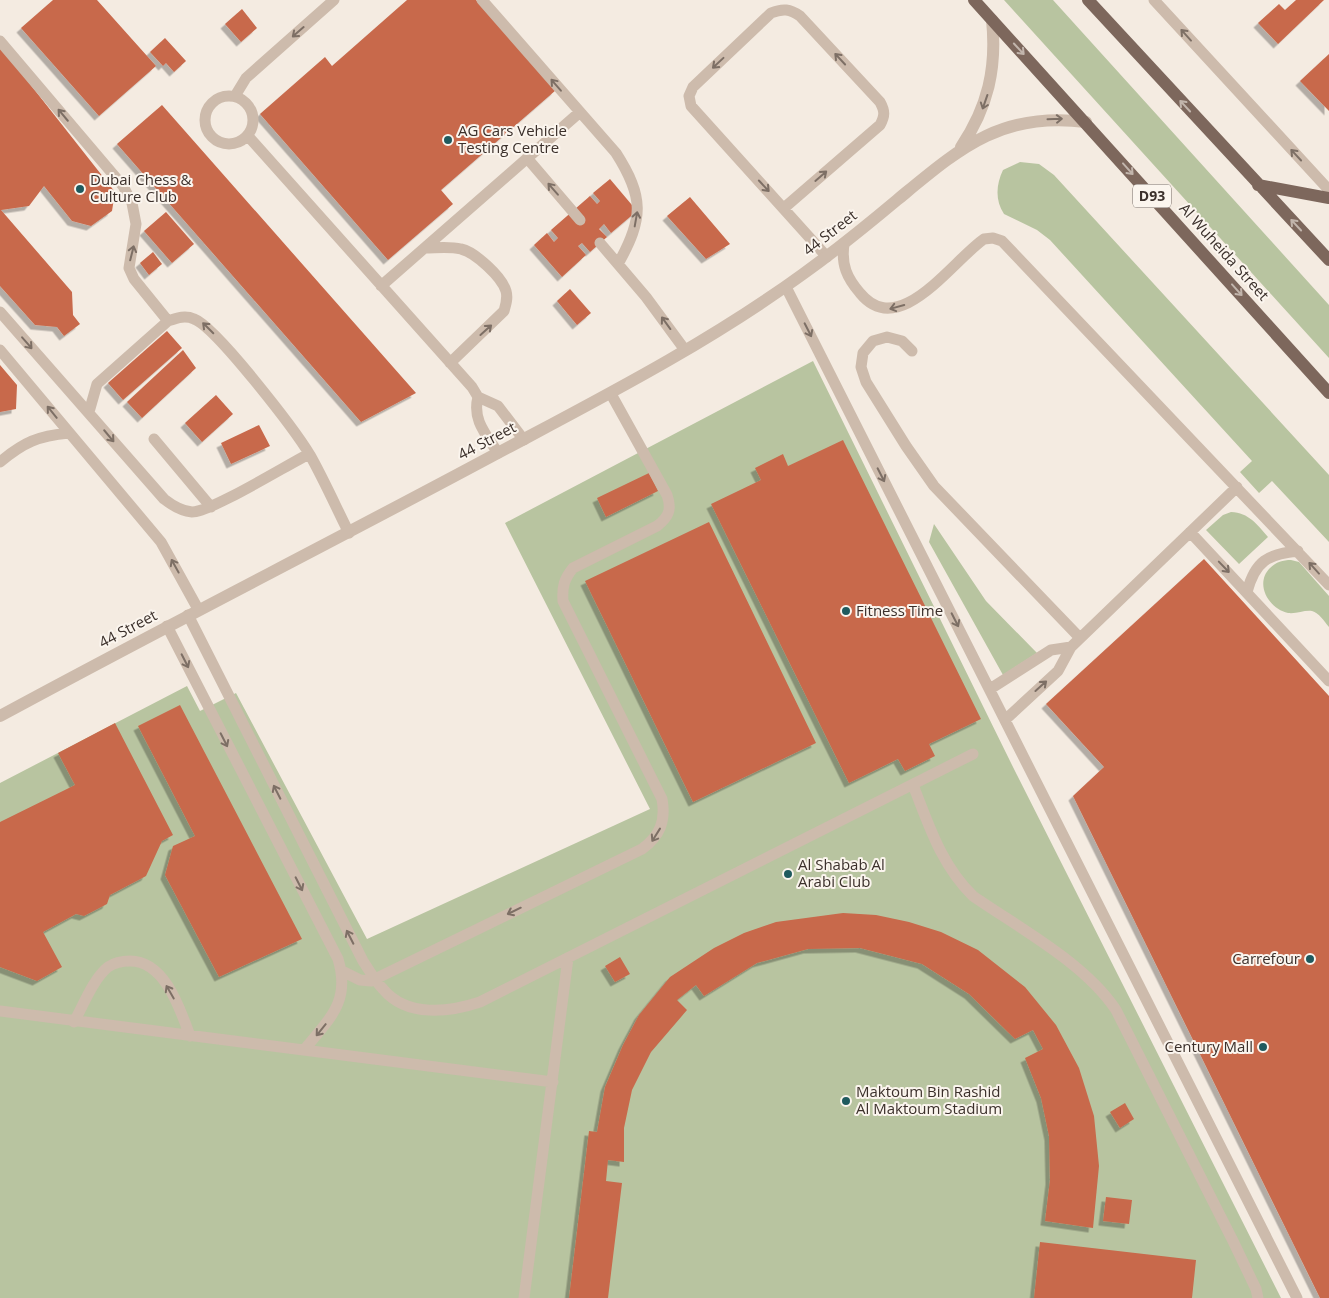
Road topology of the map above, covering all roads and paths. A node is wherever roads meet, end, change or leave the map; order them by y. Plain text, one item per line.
1 (334, 0) edge
2 (482, 0) edge
3 (974, 0) edge
4 (1088, 0) edge
5 (1154, 0) edge
6 (992, 20) junction
7 (0, 41) edge
8 (235, 96) junction
9 (580, 112) junction
10 (1086, 122) junction
11 (248, 136) junction
12 (959, 149) junction
13 (527, 158) junction
14 (1258, 185) junction
15 (1329, 190) edge
16 (1329, 198) edge
17 (784, 208) junction
18 (580, 220) dead end
19 (600, 243) dead end
20 (844, 244) junction
21 (425, 248) junction
22 (827, 257) junction
23 (1329, 260) edge
24 (618, 264) junction
25 (381, 286) junction
26 (786, 287) junction
27 (0, 312) edge
28 (168, 321) junction
29 (0, 350) edge
30 (685, 350) junction
31 (912, 351) dead end
32 (450, 363) junction
33 (1329, 393) edge
34 (611, 394) junction
35 (478, 397) junction
36 (89, 412) junction
37 (69, 433) junction
38 (154, 439) dead end
39 (524, 440) junction
40 (498, 453) junction
41 (309, 454) junction
42 (0, 462) edge
43 (1237, 487) junction
44 (211, 507) junction
45 (1190, 532) junction
46 (349, 533) junction
47 (1298, 551) junction
48 (1329, 585) edge
49 (1248, 592) junction
50 (193, 612) junction
51 (167, 626) junction
52 (1075, 643) junction
53 (1329, 680) edge
54 (990, 689) junction
55 (0, 716) edge
56 (1006, 719) junction
57 (973, 754) dead end
58 (913, 784) junction
59 (568, 958) junction
60 (342, 971) junction
61 (375, 978) junction
62 (0, 1012) edge
63 (74, 1022) junction
64 (190, 1036) junction
65 (304, 1050) junction
66 (553, 1082) junction
67 (524, 1298) edge
68 (1258, 1298) edge
69 (1297, 1298) edge

1 -> 8 lane
9 -> 2 lane
3 - 6 main road, Al Wuheida Street / D93
14 -> 4 main road
15 -> 5 lane
6 -> 10 main road, Al Wuheida Street / D93
6 -> 12 street, 44 Street
28 -> 7 lane
8 - 11 lane
8 - 11 lane
9 - 13 lane
24 -> 9 lane
12 -> 10 street, 44 Street
10 -> 33 main road, Al Wuheida Street / D93
11 - 25 lane
12 - 20 street, 44 Street
18 -> 13 lane
13 - 21 lane
14 - 16 main road
23 -> 14 main road
17 -> 17 lane
17 - 22 lane
19 - 24 lane
20 - 22 street, 44 Street
43 -> 20 lane
21 - 25 lane
32 -> 21 lane
22 - 26 street, 44 Street
30 -> 24 lane
25 - 32 lane
26 - 30 street, 44 Street
26 -> 54 lane
27 -> 36 lane
28 - 36 lane
41 -> 28 lane
37 -> 29 lane
30 - 34 street, 44 Street
31 - 52 lane
32 - 35 lane
34 - 39 street, 44 Street
34 -> 61 lane
35 - 39 lane
35 - 40 lane
36 -> 44 lane
37 - 42 lane
50 -> 37 lane
38 - 44 lane
39 - 40 street, 44 Street
40 - 46 street, 44 Street
41 - 44 lane
41 - 46 lane
43 - 45 lane
43 - 47 lane
45 -> 49 lane
45 - 52 lane
46 - 50 street, 44 Street
48 -> 47 lane
47 - 49 lane
49 - 53 lane
50 - 51 street, 44 Street
61 -> 50 lane
51 - 55 street, 44 Street
51 -> 60 lane
52 - 54 lane
56 -> 52 lane
54 - 56 lane
56 - 69 lane
57 - 58 lane
58 - 59 lane
58 - 68 lane
59 - 61 lane
59 - 66 lane
60 - 61 lane
60 -> 65 lane
62 - 63 lane
63 - 64 lane
64 -> 63 lane
64 - 65 lane
65 - 66 lane
66 - 67 lane

